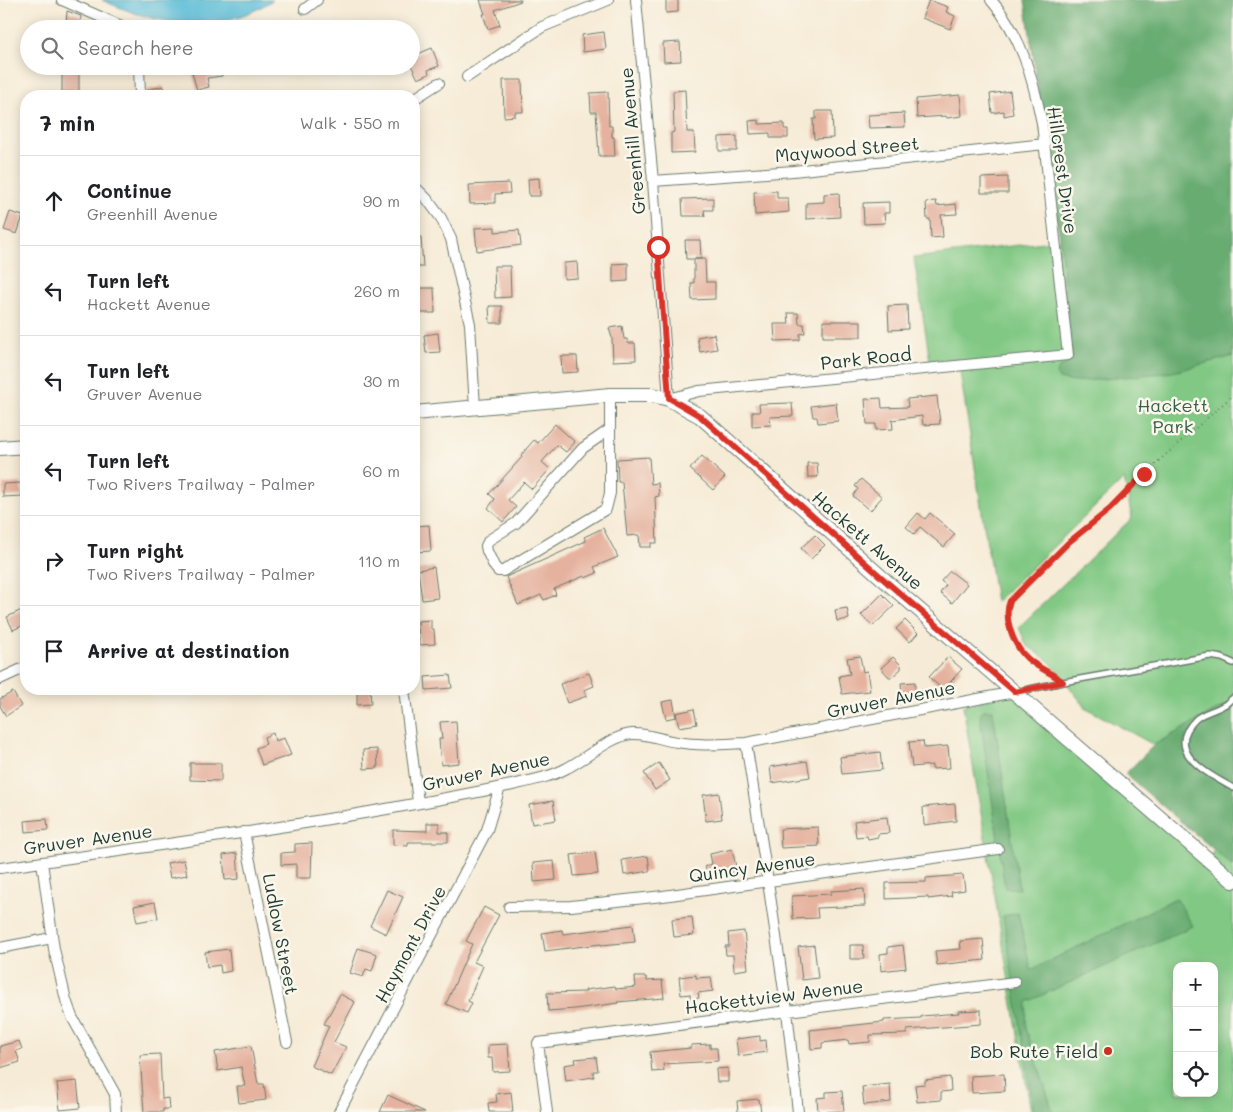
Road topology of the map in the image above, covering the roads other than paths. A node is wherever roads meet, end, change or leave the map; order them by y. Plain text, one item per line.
1 (62, 0) edge
2 (317, 0) edge
3 (608, 0) edge
4 (636, 0) edge
5 (991, 0) edge
6 (305, 9) dead end
7 (108, 20) edge
8 (139, 75) edge
9 (467, 77) dead end
10 (439, 84) dead end
11 (140, 90) edge
12 (420, 95) edge
13 (1045, 144) junction
14 (653, 181) junction
15 (420, 192) edge
16 (1068, 355) joint
17 (610, 395) junction
18 (669, 398) junction
19 (475, 408) junction
20 (420, 413) edge
21 (609, 430) junction
22 (20, 446) edge
23 (0, 448) edge
24 (1233, 663) edge
25 (20, 670) edge
26 (0, 679) edge
27 (1015, 692) junction
28 (405, 695) edge
29 (1233, 698) edge
30 (746, 743) junction
31 (500, 787) junction
32 (1233, 788) edge
33 (418, 802) junction
34 (244, 832) junction
35 (998, 850) dead end
36 (42, 862) junction
37 (0, 868) edge
38 (1233, 880) edge
39 (768, 882) junction
40 (509, 907) dead end
41 (52, 938) junction
42 (0, 948) edge
43 (1015, 982) dead end
44 (787, 1011) junction
45 (287, 1042) dead end
46 (116, 1112) edge
47 (339, 1112) edge
48 (546, 1112) edge
49 (798, 1112) edge

1 - 7 street
2 - 6 street
3 - 9 street
4 - 14 street, Greenhill Avenue
5 - 13 street, Hillcrest Drive
8 - 11 street
10 - 12 street
13 - 14 street, Maywood Street
13 - 16 street, Hillcrest Drive
14 - 18 street, Greenhill Avenue
15 - 19 street
16 - 18 street, Park Road
17 - 18 main road, Hackett Avenue
17 - 19 main road, Hackett Avenue
17 - 21 street
18 - 27 main road, Hackett Avenue
19 - 20 main road, Hackett Avenue
21 - 21 street
22 - 23 main road
24 - 27 lane, Gruver Avenue
25 - 26 street
27 - 30 street, Gruver Avenue
27 - 38 main road, Hackett Avenue
28 - 33 street
29 - 32 lane
30 - 31 street, Gruver Avenue
30 - 39 street
31 - 33 street, Gruver Avenue
31 - 47 street, Haymont Drive
33 - 34 street, Gruver Avenue
34 - 36 street, Gruver Avenue
34 - 45 street, Ludlow Street
35 - 39 street, Quincy Avenue
36 - 37 street, Gruver Avenue
36 - 41 street
39 - 40 street, Quincy Avenue
39 - 44 street
41 - 42 street
41 - 46 street
43 - 44 street, Hackettview Avenue
44 - 48 street, Hackettview Avenue
44 - 49 street

